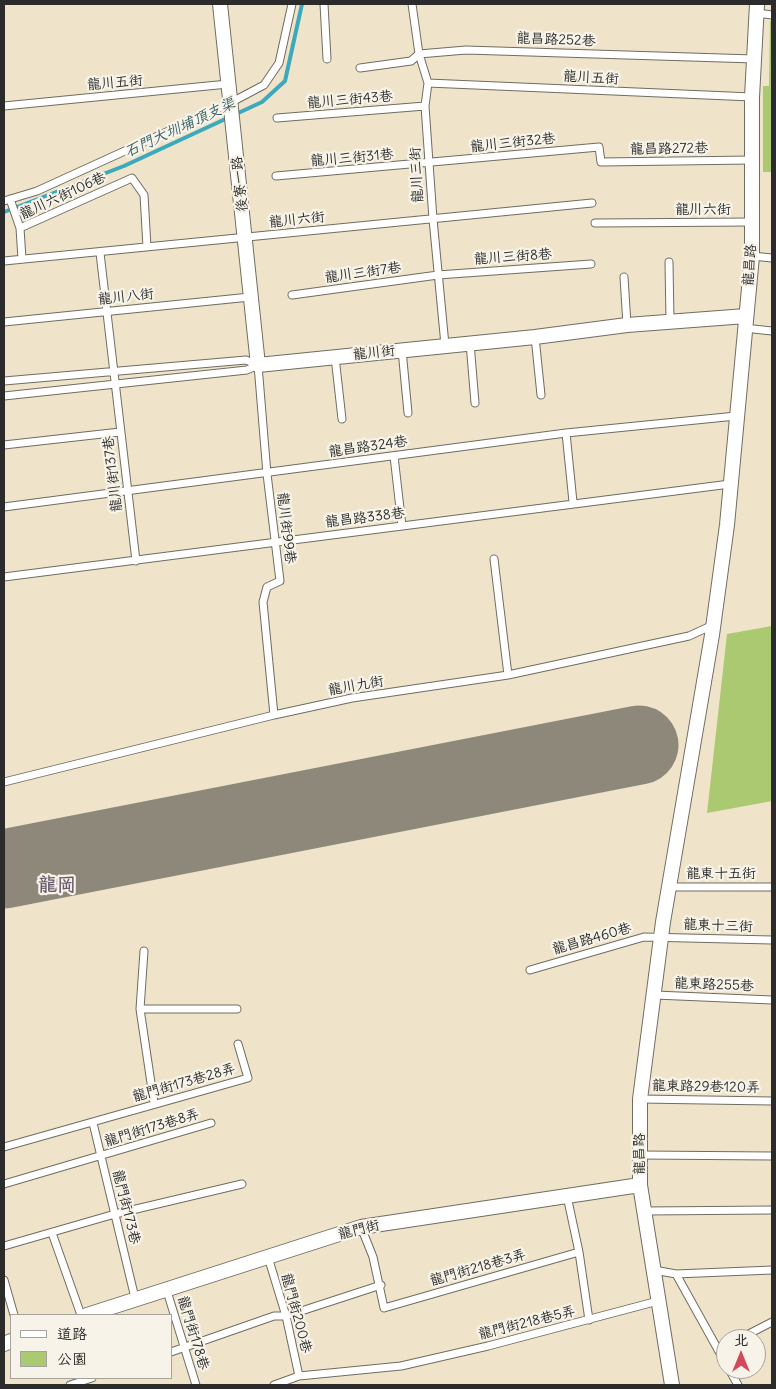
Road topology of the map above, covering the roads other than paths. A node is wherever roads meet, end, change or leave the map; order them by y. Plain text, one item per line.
1 (220, 4) edge
2 (292, 4) edge
3 (324, 4) edge
4 (412, 4) edge
5 (757, 8) edge
6 (772, 15) edge
7 (419, 54) junction
8 (327, 59) dead end
9 (754, 59) junction
10 (360, 68) dead end
11 (428, 83) junction
12 (228, 84) junction
13 (752, 98) junction
14 (4, 106) edge
15 (425, 106) junction
16 (231, 112) junction
17 (277, 118) dead end
18 (599, 147) joint
19 (752, 160) junction
20 (430, 164) junction
21 (276, 176) dead end
22 (8, 201) edge
23 (592, 203) dead end
24 (432, 219) junction
25 (752, 222) junction
26 (595, 223) dead end
27 (20, 228) junction
28 (246, 238) junction
29 (147, 247) junction
30 (100, 253) junction
31 (752, 256) junction
32 (772, 258) edge
33 (22, 259) junction
34 (4, 261) edge
35 (669, 262) dead end
36 (591, 264) dead end
37 (438, 275) junction
38 (624, 277) dead end
39 (292, 295) dead end
40 (250, 296) junction
41 (106, 312) junction
42 (670, 321) junction
43 (4, 322) edge
44 (745, 322) junction
45 (627, 325) junction
46 (772, 330) edge
47 (535, 337) junction
48 (470, 343) junction
49 (445, 345) junction
50 (402, 350) junction
51 (335, 357) junction
52 (258, 365) junction
53 (114, 371) junction
54 (4, 381) edge
55 (115, 384) junction
56 (541, 395) dead end
57 (4, 396) edge
58 (475, 403) dead end
59 (408, 413) dead end
60 (736, 416) junction
61 (342, 419) dead end
62 (120, 432) junction
63 (566, 433) junction
64 (4, 446) edge
65 (394, 456) junction
66 (267, 474) junction
67 (730, 484) junction
68 (128, 492) junction
69 (573, 502) junction
70 (4, 507) edge
71 (402, 526) junction
72 (275, 541) junction
73 (494, 559) dead end
74 (136, 561) junction
75 (4, 577) edge
76 (713, 625) junction
77 (508, 675) junction
78 (274, 715) junction
79 (4, 782) edge
80 (669, 887) junction
81 (772, 887) edge
82 (663, 929) junction
83 (772, 940) edge
84 (144, 951) dead end
85 (530, 970) dead end
86 (654, 994) junction
87 (772, 1000) edge
88 (140, 1009) junction
89 (237, 1009) dead end
90 (238, 1044) dead end
91 (640, 1099) junction
92 (772, 1101) edge
93 (154, 1103) junction
94 (93, 1123) junction
95 (211, 1123) dead end
96 (4, 1147) edge
97 (640, 1155) junction
98 (772, 1156) edge
99 (100, 1157) junction
100 (4, 1184) edge
101 (242, 1184) dead end
102 (640, 1185) junction
103 (567, 1196) junction
104 (772, 1210) edge
105 (646, 1212) junction
106 (115, 1214) junction
107 (361, 1227) junction
108 (52, 1233) junction
109 (4, 1246) edge
110 (579, 1252) junction
111 (268, 1257) junction
112 (654, 1270) junction
113 (772, 1270) edge
114 (676, 1274) junction
115 (4, 1280) edge
116 (381, 1285) junction
117 (166, 1288) junction
118 (136, 1298) junction
119 (658, 1300) junction
120 (14, 1314) edge
121 (81, 1314) edge
122 (90, 1314) edge
123 (286, 1316) junction
124 (589, 1320) junction
125 (772, 1322) edge
126 (758, 1329) edge
127 (716, 1346) edge
128 (183, 1348) junction
129 (172, 1352) edge
130 (300, 1376) junction
131 (88, 1379) edge
132 (71, 1383) edge
133 (196, 1385) edge
134 (274, 1385) edge
135 (672, 1385) edge

1 - 12 street, 後寮一路
2 - 16 lane
3 - 8 lane
4 - 7 lane, 龍川三街
5 - 6 lane
5 - 9 street, 龍昌路
7 - 9 lane, 龍昌路252巷
7 - 10 lane, 龍昌路252巷
7 - 11 lane, 龍川三街
9 - 13 street, 龍昌路
11 - 13 lane, 龍川五街
11 - 15 lane, 龍川三街
12 - 14 lane, 龍川五街
12 - 16 street, 後寮一路
13 - 19 street, 龍昌路
15 - 17 lane, 龍川三街43巷
15 - 20 lane, 龍川三街
16 - 22 lane
16 - 28 street, 後寮一路
18 - 19 lane, 龍昌路272巷
18 - 20 lane, 龍川三街32巷
19 - 25 street, 龍昌路
20 - 21 lane, 龍川三街31巷
20 - 24 lane, 龍川三街
22 - 27 lane
23 - 24 lane, 龍川六街
24 - 28 lane, 龍川六街
24 - 37 lane, 龍川三街
25 - 26 lane, 龍川六街
25 - 31 street, 龍昌路
27 - 29 lane, 龍川六街106巷
27 - 33 lane, 龍川六街106巷
28 - 29 lane, 龍川六街
28 - 40 street, 後寮一路
29 - 30 lane, 龍川六街
30 - 33 lane, 龍川六街
30 - 41 lane, 龍川街137巷
31 - 32 lane
31 - 44 street, 龍昌路
33 - 34 lane, 龍川六街
35 - 42 lane
36 - 37 lane, 龍川三街8巷
37 - 39 lane, 龍川三街7巷
37 - 49 lane, 龍川三街
38 - 45 lane
40 - 41 lane, 龍川八街
40 - 52 street, 後寮一路
41 - 43 lane, 龍川八街
41 - 53 lane, 龍川街137巷
42 - 44 street, 龍川街
42 - 45 street, 龍川街
44 - 46 lane
44 - 60 street, 龍昌路
45 - 47 street, 龍川街
47 - 48 street, 龍川街
47 - 56 lane
48 - 49 street, 龍川街
48 - 58 lane
49 - 50 street, 龍川街
50 - 51 street, 龍川街
50 - 59 lane
51 - 52 street, 龍川街
51 - 61 lane
52 - 53 lane
52 - 55 lane, 龍川街
52 - 66 lane, 龍川街99巷
53 - 54 lane
53 - 55 lane, 龍川街137巷
55 - 57 lane, 龍川街
55 - 62 lane, 龍川街137巷
60 - 63 lane, 龍昌路324巷
60 - 67 street, 龍昌路
62 - 64 lane
62 - 68 lane, 龍川街137巷
63 - 65 lane, 龍昌路324巷
63 - 69 lane
65 - 66 lane, 龍昌路324巷
65 - 71 lane
66 - 68 lane, 龍昌路324巷
66 - 72 lane, 龍川街99巷
67 - 69 lane, 龍昌路338巷
67 - 76 street, 龍昌路
68 - 70 lane, 龍昌路324巷
68 - 74 lane, 龍川街137巷
69 - 71 lane, 龍昌路338巷
71 - 72 lane, 龍昌路338巷
72 - 74 lane, 龍昌路338巷
72 - 78 lane, 龍川街99巷
73 - 77 lane
74 - 75 lane, 龍昌路338巷
76 - 77 lane, 龍川九街
76 - 80 street, 龍昌路
77 - 78 lane, 龍川九街
78 - 79 lane, 龍川九街
80 - 81 lane, 龍東十五街
80 - 82 street, 龍昌路
82 - 83 lane, 龍東十三街
82 - 85 lane, 龍昌路460巷
82 - 86 street, 龍昌路
84 - 88 lane
86 - 87 lane, 龍東路255巷
86 - 91 street, 龍昌路
88 - 89 lane
88 - 93 lane
90 - 93 lane, 龍門街173巷28弄
91 - 92 lane, 龍東路29巷120弄
91 - 97 street, 龍昌路
93 - 94 lane, 龍門街173巷28弄
94 - 96 lane, 龍門街173巷28弄
94 - 99 lane, 龍門街173巷
95 - 99 lane, 龍門街173巷8弄
97 - 98 lane
97 - 102 street, 龍昌路
99 - 100 lane, 龍門街173巷8弄
99 - 106 lane, 龍門街173巷
101 - 106 lane
102 - 103 street, 龍門街
102 - 105 street, 龍昌路
103 - 107 street, 龍門街
103 - 110 lane
104 - 105 lane
105 - 112 street, 龍昌路
106 - 108 lane
106 - 118 lane, 龍門街173巷
107 - 111 street, 龍門街
107 - 116 lane
108 - 109 lane
108 - 121 lane
110 - 116 lane, 龍門街218巷3弄
110 - 124 lane
111 - 117 street, 龍門街
111 - 123 lane, 龍門街200巷
112 - 114 lane
112 - 119 street, 龍昌路
113 - 114 lane
114 - 127 lane
115 - 120 lane
116 - 123 lane
117 - 118 street, 龍門街
117 - 128 lane, 龍門街178巷
118 - 122 street, 龍門街
119 - 124 lane, 龍門街218巷5弄
119 - 135 street, 龍昌路
123 - 128 lane
123 - 130 lane, 龍門街200巷
124 - 130 lane, 龍門街218巷5弄
125 - 126 lane
128 - 129 lane
128 - 133 lane, 龍門街178巷
130 - 134 lane, 龍門街218巷5弄
131 - 132 lane

